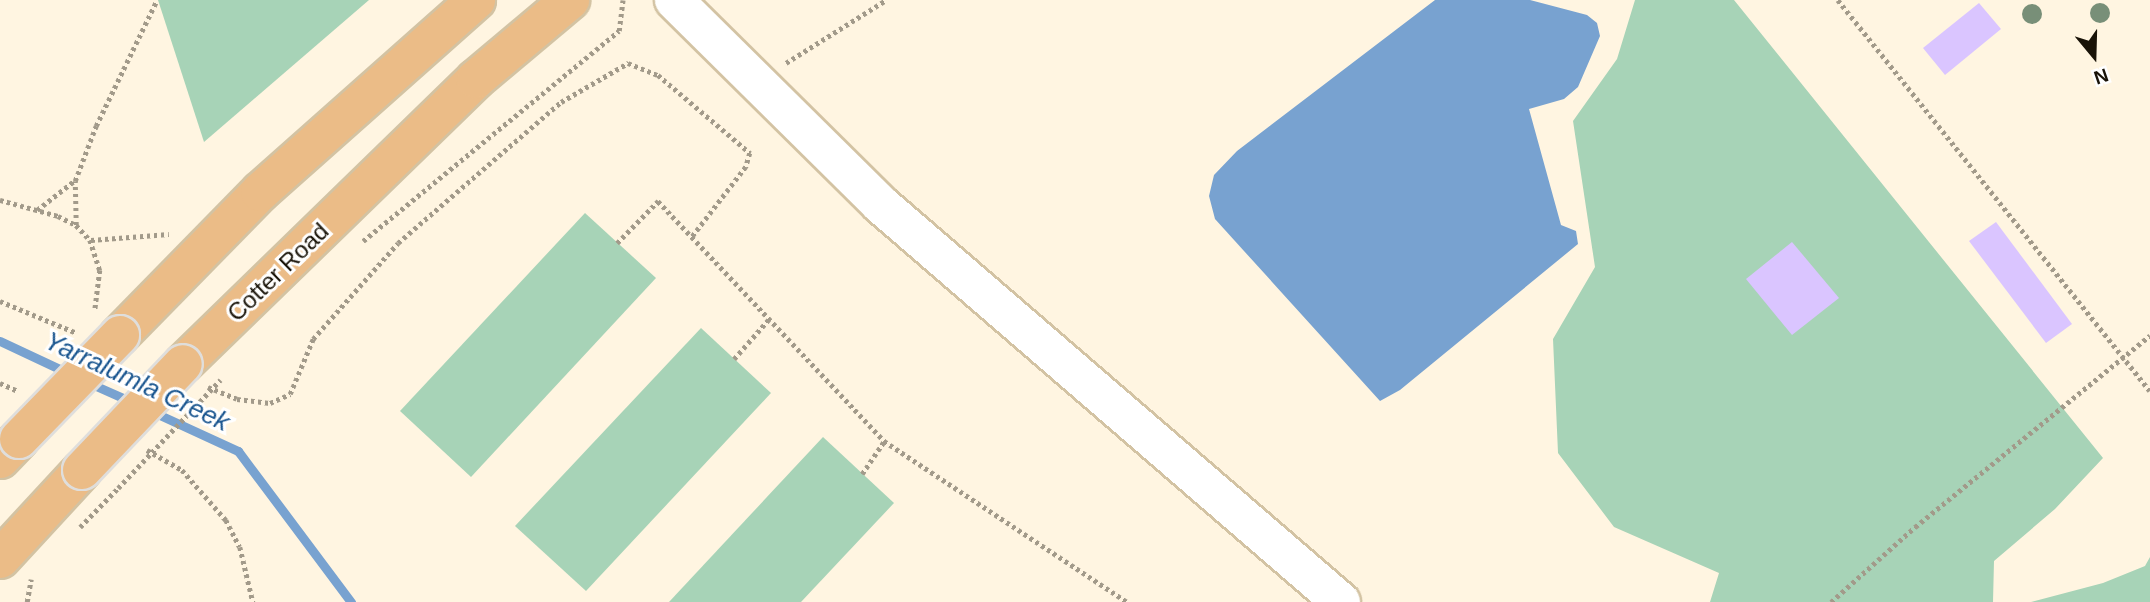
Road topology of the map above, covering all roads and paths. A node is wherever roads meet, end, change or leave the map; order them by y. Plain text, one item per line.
1 (157, 0) edge
2 (476, 0) edge
3 (570, 0) edge
4 (623, 0) edge
5 (674, 0) edge
6 (886, 0) edge
7 (1838, 0) edge
8 (756, 82) junction
9 (75, 181) junction
10 (0, 200) edge
11 (37, 210) junction
12 (76, 225) junction
13 (176, 232) dead end
14 (692, 237) junction
15 (90, 240) junction
16 (360, 243) dead end
17 (617, 243) dead end
18 (769, 319) junction
19 (105, 328) junction
20 (2150, 335) edge
21 (2125, 357) junction
22 (734, 359) dead end
23 (220, 380) dead end
24 (296, 385) dead end
25 (2150, 391) edge
26 (884, 441) junction
27 (10, 449) edge
28 (182, 470) dead end
29 (862, 474) dead end
30 (118, 488) dead end
31 (0, 559) edge
32 (38, 572) dead end
33 (27, 602) edge
34 (253, 602) edge
35 (1127, 602) edge
36 (1341, 602) edge
37 (1831, 602) edge

1 - 9 path
2 - 19 main road
3 - 31 main road, Cotter Road, bridge
4 - 16 path
5 - 8 lane
6 - 8 path
7 - 21 path
8 - 36 lane
9 - 11 path
9 - 12 path
10 - 11 path
11 - 12 path
12 - 15 path
13 - 15 path
14 - 17 path
14 - 18 path
14 - 24 path
15 - 19 path
18 - 22 path
18 - 26 path
19 - 27 main road, bridge
20 - 21 path
21 - 25 path
21 - 37 path
23 - 30 path, bridge
26 - 29 path
26 - 35 path
28 - 34 path
32 - 33 path

